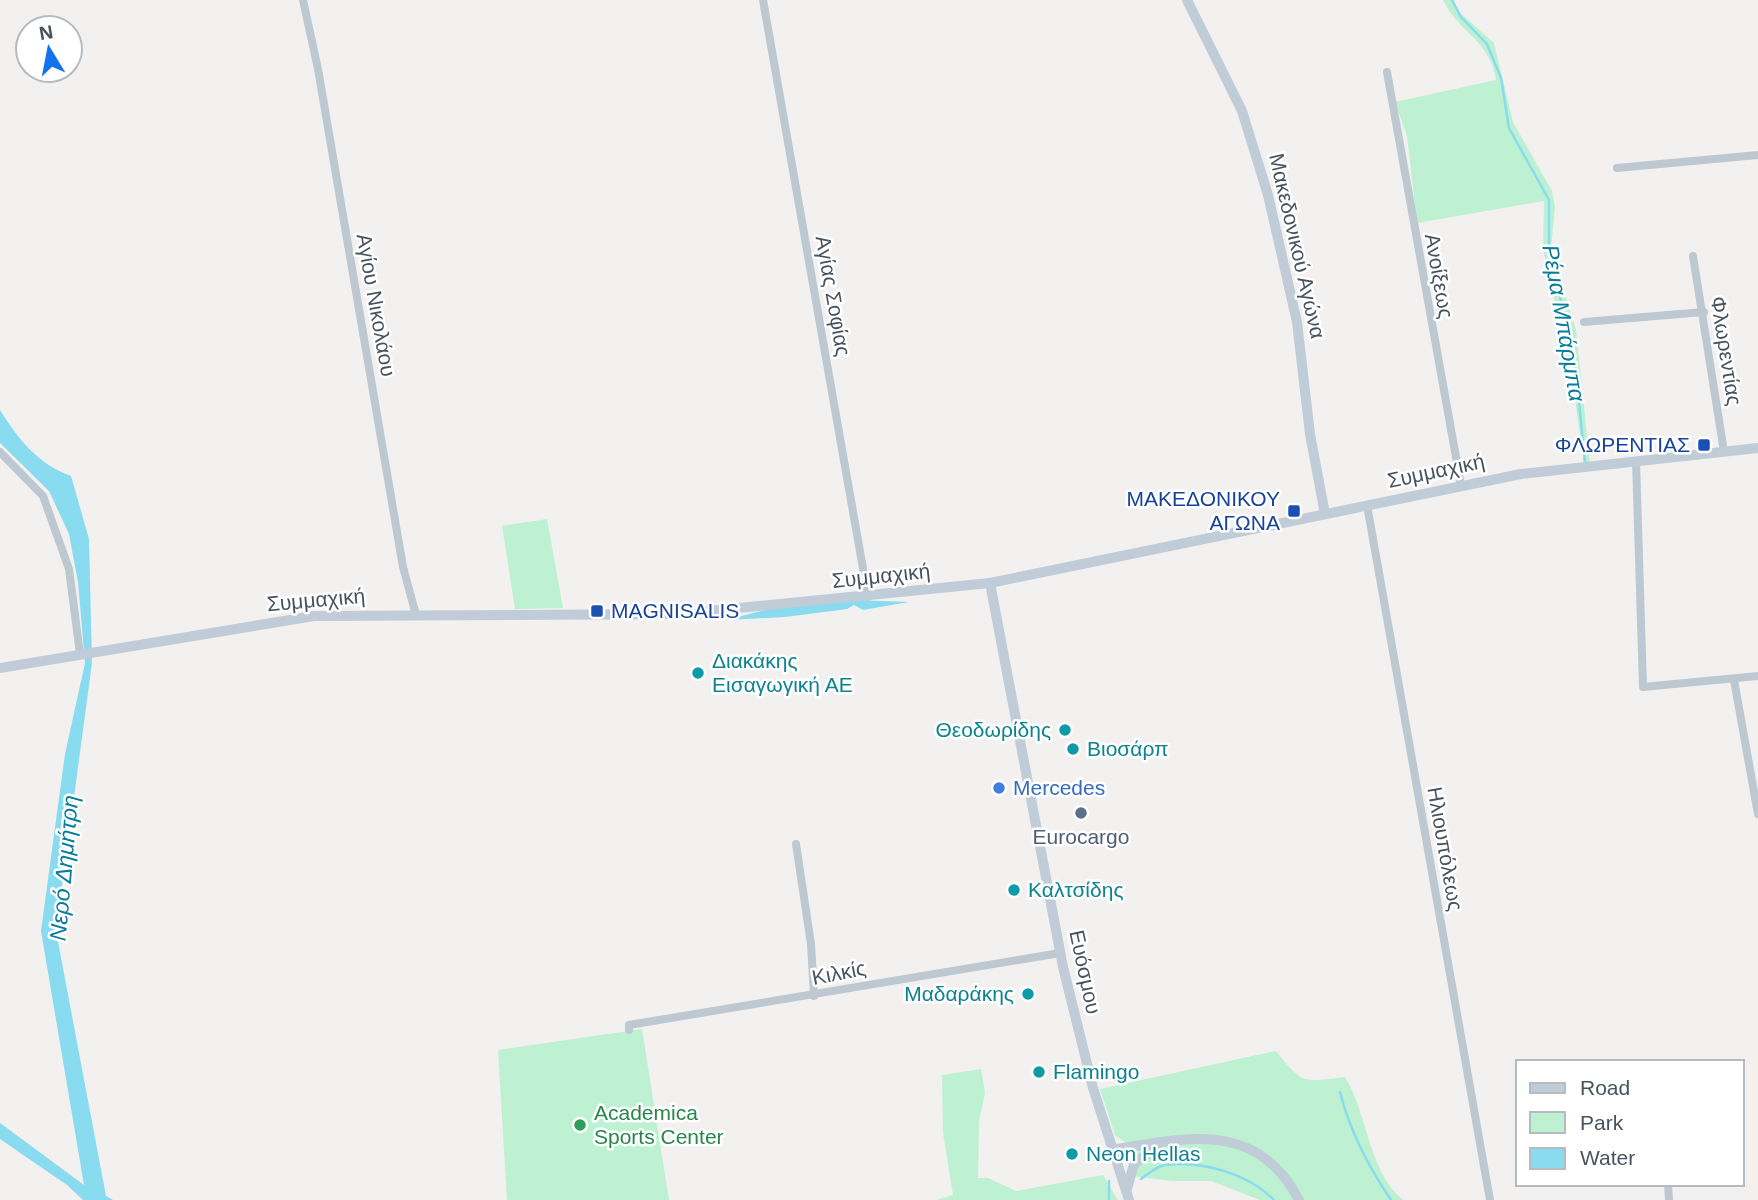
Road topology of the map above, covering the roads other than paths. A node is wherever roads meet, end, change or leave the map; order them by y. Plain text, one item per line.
1 (303, 0) edge
2 (763, 0) edge
3 (1187, 0) edge
4 (1387, 72) dead end
5 (1758, 155) edge
6 (1617, 168) dead end
7 (1693, 256) dead end
8 (1704, 312) junction
9 (1584, 322) dead end
10 (1758, 448) edge
11 (0, 452) edge
12 (1724, 452) junction
13 (1636, 461) junction
14 (1461, 485) junction
15 (1367, 505) junction
16 (1325, 514) junction
17 (989, 583) junction
18 (868, 597) junction
19 (416, 615) junction
20 (80, 654) junction
21 (0, 668) edge
22 (1758, 676) edge
23 (1734, 680) junction
24 (1758, 814) edge
25 (796, 844) dead end
26 (1060, 953) junction
27 (814, 996) junction
28 (629, 1030) dead end
29 (1165, 1142) junction
30 (1112, 1150) junction
31 (1145, 1154) junction
32 (1128, 1196) edge
33 (1299, 1200) edge
34 (1490, 1200) edge

1 - 19 street, Αγίου Νικολάου
2 - 18 street, Αγίας Σοφίας
3 - 16 street, Μακεδονικού Αγώνα
4 - 14 street, Ανοίξεως
5 - 6 street
7 - 8 street, Φλωρεντίας
8 - 9 street
8 - 12 street, Φλωρεντίας
10 - 12 street, Συμμαχική
11 - 20 street
12 - 13 street, Συμμαχική
13 - 14 street, Συμμαχική
13 - 23 street
14 - 15 street, Συμμαχική
15 - 16 street, Συμμαχική
15 - 34 street, Ηλιουπόλεως
16 - 17 street, Συμμαχική
17 - 18 street, Συμμαχική
17 - 26 street, Ευόσμου
18 - 19 street, Συμμαχική
19 - 20 street, Συμμαχική
20 - 21 street, Συμμαχική
22 - 23 street
23 - 24 street
25 - 27 street
26 - 27 street, Κιλκίς
26 - 30 street, Ευόσμου
27 - 28 street, Κιλκίς
29 - 30 street
29 - 31 street
29 - 33 street
30 - 31 street
30 - 32 street, Ευόσμου
31 - 32 street

